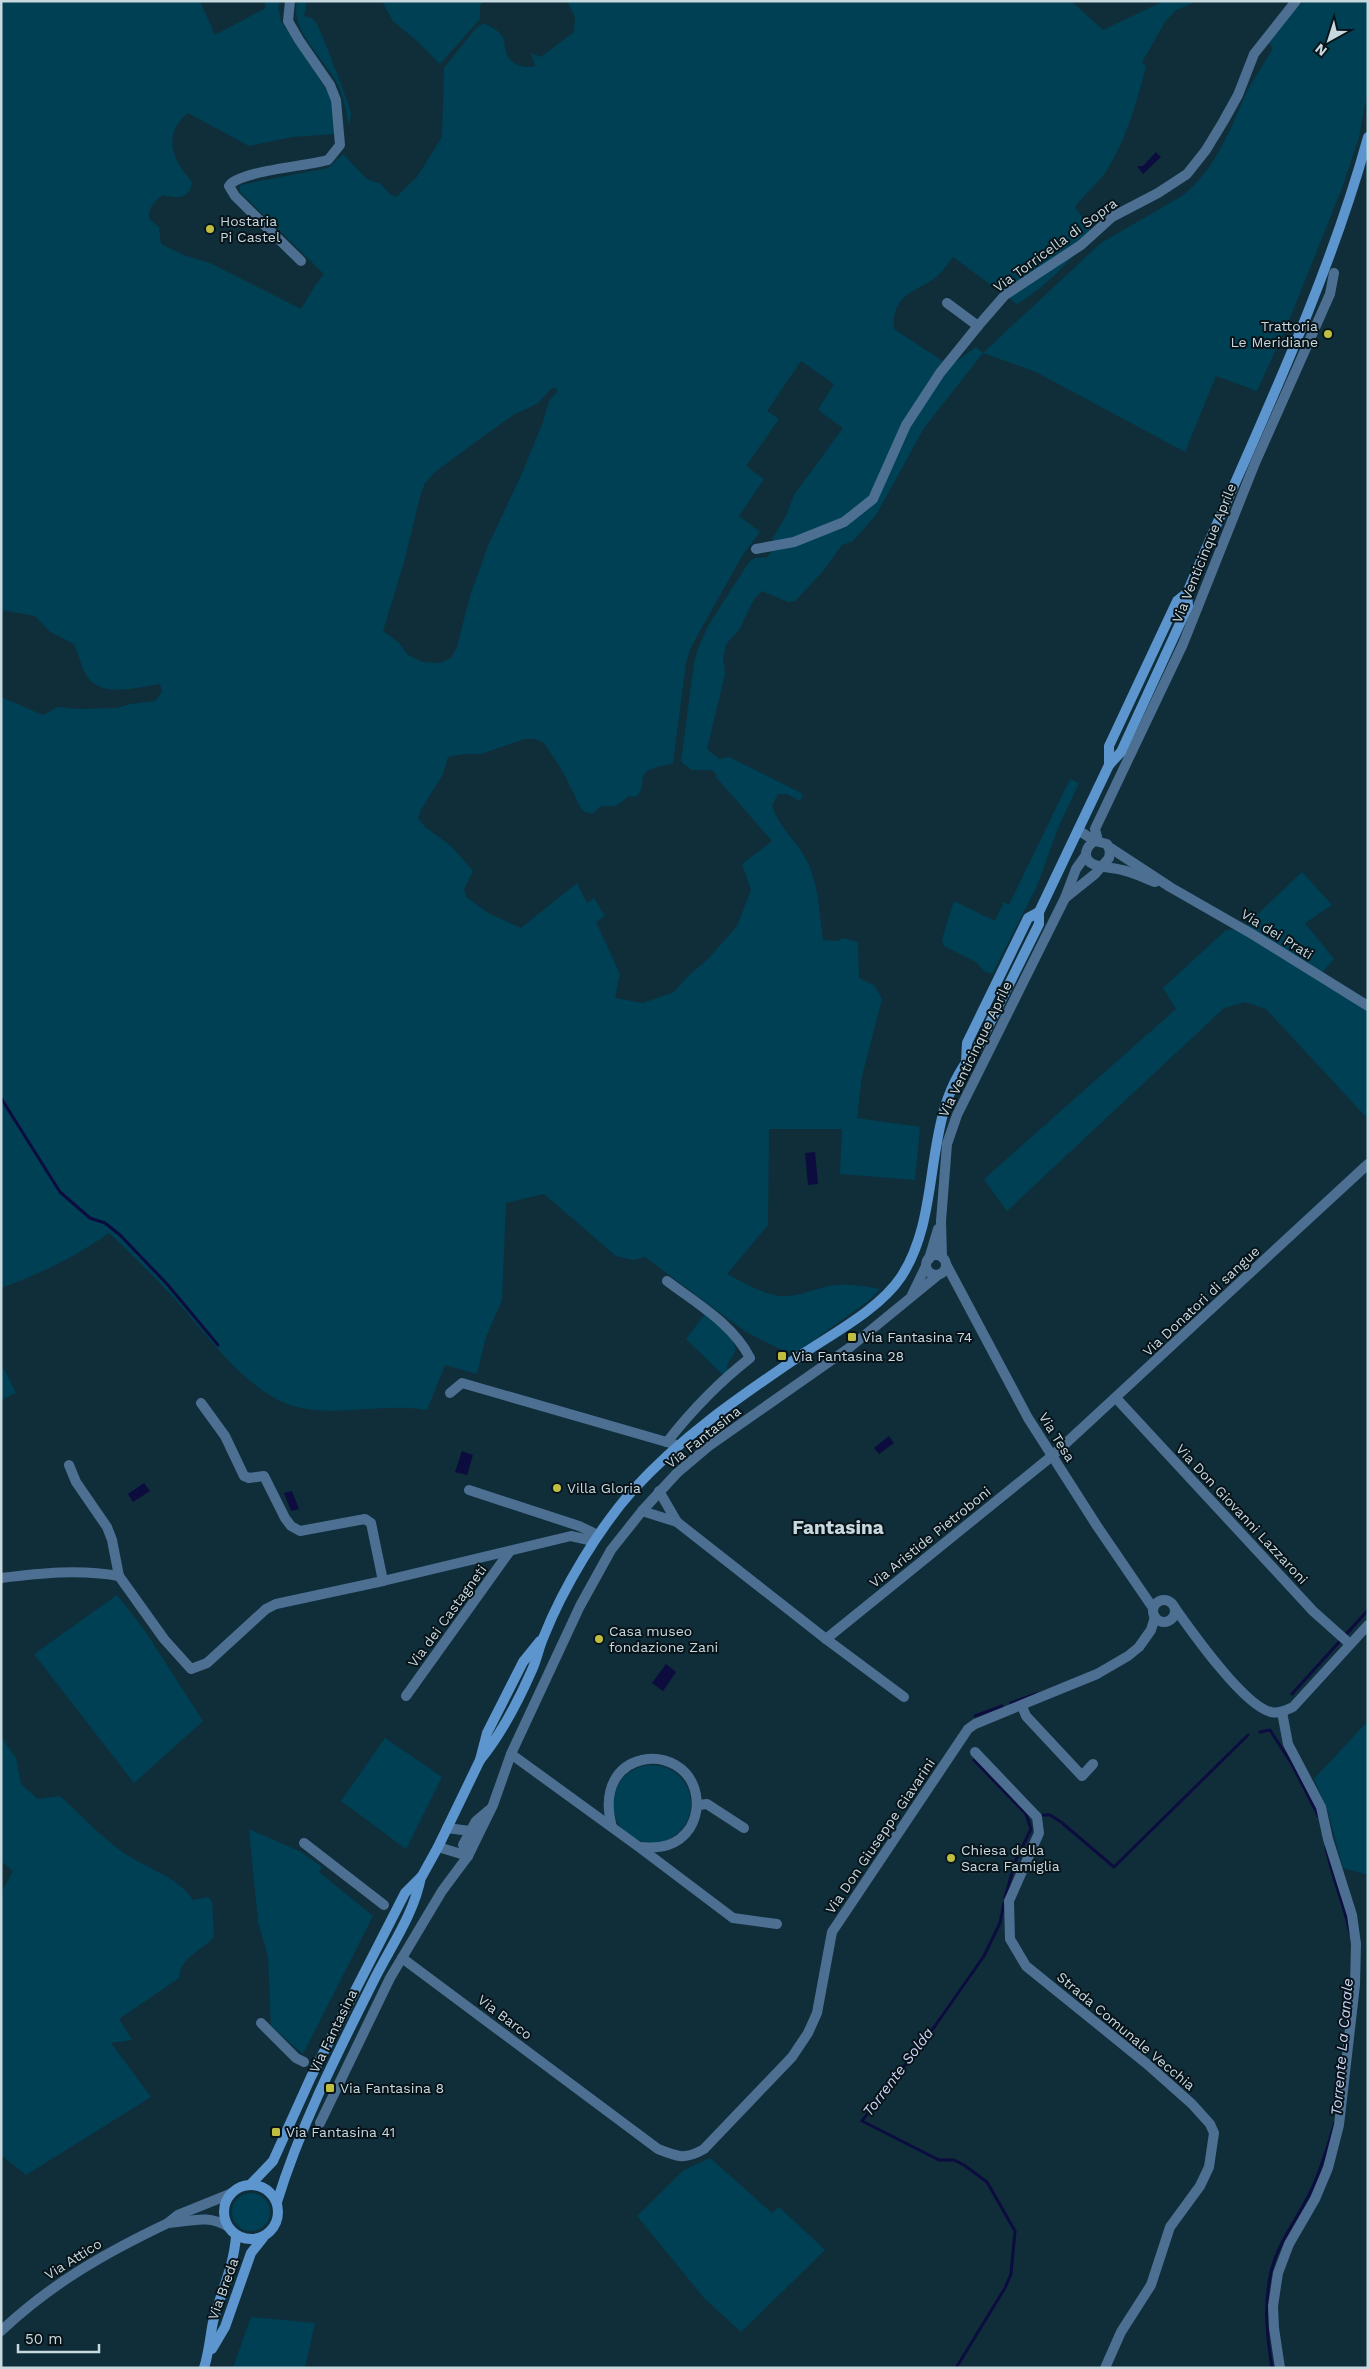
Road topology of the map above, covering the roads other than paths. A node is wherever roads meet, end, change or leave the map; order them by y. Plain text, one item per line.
1 (290, 1) edge
2 (1296, 1) edge
3 (1368, 137) edge
4 (301, 261) dead end
5 (1334, 273) dead end
6 (946, 303) dead end
7 (978, 326) junction
8 (756, 549) dead end
9 (1078, 830) junction
10 (1096, 841) junction
11 (1109, 847) junction
12 (1070, 848) junction
13 (1086, 854) junction
14 (1101, 865) junction
15 (1170, 887) junction
16 (1065, 898) junction
17 (1368, 1006) edge
18 (1368, 1164) edge
19 (941, 1221) junction
20 (944, 1260) junction
21 (927, 1262) junction
22 (939, 1275) junction
23 (667, 1281) dead end
24 (962, 1296) junction
25 (909, 1300) junction
26 (450, 1393) dead end
27 (1116, 1398) junction
28 (202, 1403) dead end
29 (672, 1444) junction
30 (1052, 1456) junction
31 (69, 1465) dead end
32 (469, 1490) dead end
33 (659, 1491) junction
34 (642, 1511) junction
35 (677, 1522) junction
36 (596, 1538) junction
37 (510, 1551) junction
38 (119, 1576) junction
39 (1, 1578) edge
40 (383, 1581) junction
41 (1156, 1608) junction
42 (1175, 1608) junction
43 (1168, 1621) junction
44 (1187, 1625) junction
45 (1368, 1625) edge
46 (1151, 1630) junction
47 (826, 1639) junction
48 (1349, 1643) junction
49 (406, 1696) dead end
50 (904, 1696) dead end
51 (1022, 1706) junction
52 (1282, 1712) junction
53 (975, 1752) dead end
54 (511, 1754) junction
55 (1093, 1764) dead end
56 (494, 1805) junction
57 (698, 1805) junction
58 (612, 1827) junction
59 (447, 1828) junction
60 (744, 1828) dead end
61 (470, 1831) junction
62 (304, 1843) dead end
63 (438, 1847) junction
64 (639, 1847) junction
65 (468, 1856) junction
66 (422, 1876) junction
67 (384, 1905) dead end
68 (777, 1924) dead end
69 (402, 1958) junction
70 (261, 2023) dead end
71 (304, 2062) dead end
72 (320, 2123) dead end
73 (693, 2156) joint
74 (251, 2184) junction
75 (230, 2194) junction
76 (277, 2202) junction
77 (168, 2224) junction
78 (227, 2226) junction
79 (236, 2236) junction
80 (264, 2237) junction
81 (19, 2314) junction
82 (1, 2324) edge
83 (1, 2331) edge
84 (210, 2352) junction
85 (204, 2368) edge
86 (1105, 2368) edge
87 (1280, 2368) edge

1 - 4 street
2 - 7 street, Via Torricella di Sopra
3 - 9 street, Via Venticinque Aprile
5 - 10 street, Via Venticinque Aprile
6 - 7 street
7 - 8 street, Via Torricella di Sopra
9 - 10 street, Via dei Prati
9 - 12 street, Via Venticinque Aprile
10 - 11 street, Via dei Prati
10 - 13 street
11 - 14 street
11 - 15 street, Via dei Prati
12 - 13 street, Via dei Prati
12 - 29 street, Via Venticinque Aprile
13 - 14 street, Via dei Prati
13 - 16 street, Via Venticinque Aprile
14 - 15 street, Via dei Prati
14 - 16 street, Via Venticinque Aprile
15 - 17 street, Via dei Prati
16 - 19 street, Via Venticinque Aprile
18 - 27 street, Via Donatori di sangue
19 - 20 street, Via Venticinque Aprile
19 - 21 street, Via Venticinque Aprile
20 - 21 street
20 - 22 street
20 - 24 street, Via Tesa
21 - 22 street
21 - 25 street, Via Fantasina
22 - 24 street, Via Tesa
22 - 25 street, Via Fantasina
23 - 29 street
24 - 30 street, Via Tesa
25 - 33 street, Via Fantasina
26 - 29 street, Via Fantasina
27 - 30 street, Via Donatori di sangue
27 - 48 street, Via Don Giovanni Lazzaroni
28 - 40 street
29 - 36 street, Via Fantasina
30 - 41 street, Via Tesa
30 - 47 street, Via Aristide Pietroboni
31 - 38 street, Via dei Castagneti
32 - 36 street
33 - 34 street, Via Fantasina
33 - 35 street
34 - 35 street
34 - 54 street, Via Fantasina
35 - 47 street
36 - 37 street, Via dei Castagneti
36 - 59 street, Via Fantasina
37 - 40 street, Via dei Castagneti
37 - 49 street, Via dei Castagneti
38 - 39 street
38 - 40 street, Via dei Castagneti
41 - 42 street
41 - 43 street
41 - 46 street, Via Don Giuseppe Giavarini
42 - 43 street
42 - 44 street
43 - 44 street
43 - 46 street, Via Don Giuseppe Giavarini
44 - 52 street
45 - 48 street
46 - 51 street, Via Don Giuseppe Giavarini
47 - 50 street
48 - 52 street
51 - 55 street
51 - 73 street, Via Don Giuseppe Giavarini
52 - 87 street
53 - 86 street, Strada Comunale Vecchia
54 - 56 street, Via Fantasina
54 - 58 street
56 - 61 street, Via Fantasina
56 - 65 street, Via Fantasina
57 - 58 street
57 - 60 street
57 - 64 street
58 - 64 street
59 - 61 street
59 - 63 street, Via Fantasina
61 - 65 street
62 - 67 street
63 - 65 street
63 - 66 street, Via Fantasina
64 - 68 street
65 - 69 street
66 - 74 street, Via Fantasina
66 - 76 street, Via Fantasina
69 - 72 street
69 - 73 street, Via Barco
70 - 71 street
74 - 75 street
74 - 76 street
75 - 77 street, Via Attico
75 - 78 street
76 - 80 street, Via Breda
77 - 78 street, Via Attico
77 - 81 street, Via Attico
78 - 79 street
79 - 80 street
79 - 84 street, Via Breda
80 - 84 street, Via Breda
81 - 82 street
81 - 83 street, Via Attico
84 - 85 street, Via Breda

